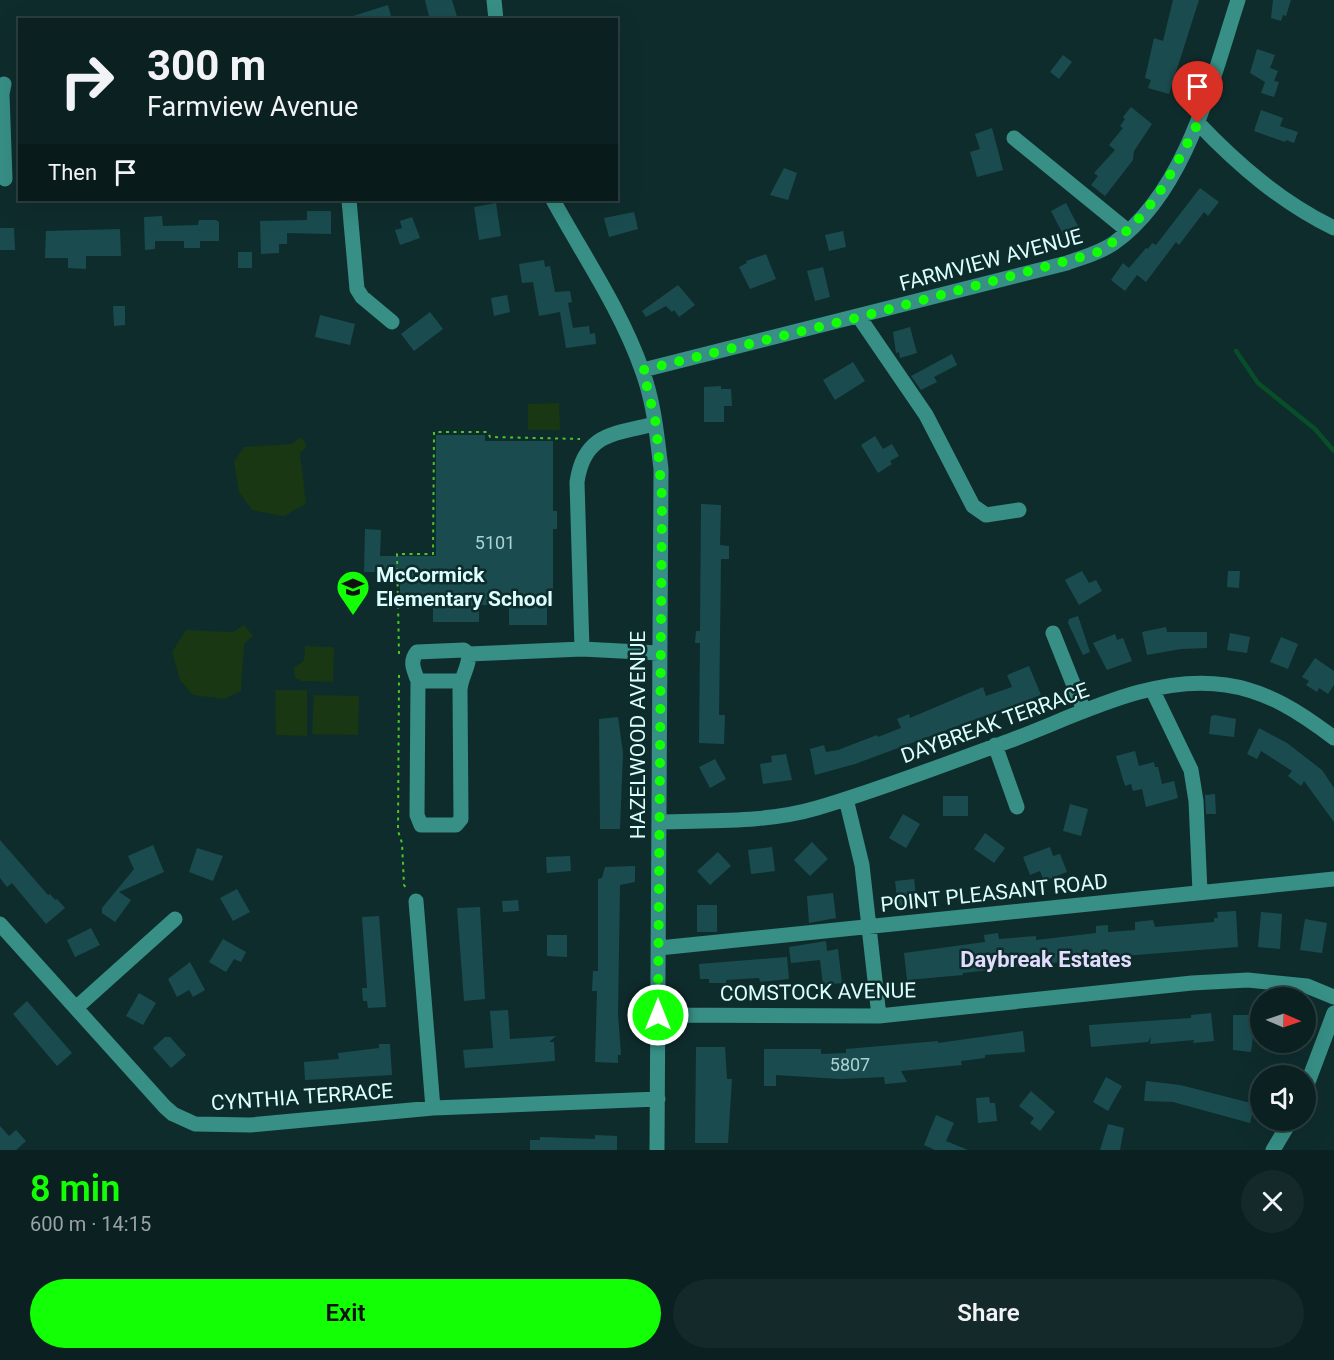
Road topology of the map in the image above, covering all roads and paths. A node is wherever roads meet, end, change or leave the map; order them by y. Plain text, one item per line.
1 (494, 0) edge
2 (1238, 0) edge
3 (496, 18) edge
4 (4, 84) dead end
5 (1198, 123) junction
6 (1014, 138) dead end
7 (8, 179) edge
8 (349, 201) edge
9 (554, 201) edge
10 (1334, 228) edge
11 (1128, 231) junction
12 (860, 317) junction
13 (392, 322) dead end
14 (643, 370) junction
15 (656, 424) junction
16 (598, 441) junction
17 (1019, 510) dead end
18 (1053, 633) dead end
19 (582, 650) junction
20 (659, 653) junction
21 (469, 654) junction
22 (399, 655) dead end
23 (399, 667) dead end
24 (418, 681) junction
25 (460, 681) junction
26 (1152, 689) junction
27 (1084, 711) junction
28 (1334, 738) edge
29 (996, 745) junction
30 (846, 799) junction
31 (1017, 807) dead end
32 (659, 822) junction
33 (1334, 879) edge
34 (1200, 892) junction
35 (416, 901) joint
36 (176, 919) dead end
37 (0, 924) edge
38 (868, 928) junction
39 (659, 948) junction
40 (1334, 997) edge
41 (77, 1007) junction
42 (1334, 1012) edge
43 (658, 1015) junction
44 (879, 1016) junction
45 (1314, 1065) edge
46 (658, 1099) junction
47 (433, 1108) junction
48 (1284, 1131) edge
49 (657, 1150) edge
50 (1273, 1150) edge

1 - 3 street
2 - 5 street, FARMVIEW AVENUE
4 - 7 street
5 - 10 street
5 - 11 street, FARMVIEW AVENUE
6 - 11 street
8 - 13 street
9 - 14 street, HAZELWOOD AVENUE
11 - 12 street, FARMVIEW AVENUE
12 - 14 street, FARMVIEW AVENUE
12 - 17 street
14 - 15 street, HAZELWOOD AVENUE
15 - 16 street
15 - 20 street, HAZELWOOD AVENUE
16 - 19 street
16 - 22 path
18 - 27 street
19 - 20 street
19 - 21 street
20 - 32 street, HAZELWOOD AVENUE
21 - 24 street
21 - 25 street
23 - 35 path
24 - 25 street
24 - 25 street
26 - 27 street, DAYBREAK TERRACE
26 - 28 street, DAYBREAK TERRACE
26 - 34 street
27 - 29 street, DAYBREAK TERRACE
29 - 30 street, DAYBREAK TERRACE
29 - 31 street
30 - 32 street, DAYBREAK TERRACE
30 - 38 street
32 - 39 street, HAZELWOOD AVENUE
33 - 34 street, POINT PLEASANT ROAD
34 - 38 street, POINT PLEASANT ROAD
35 - 47 street
36 - 41 street
37 - 41 street, CYNTHIA TERRACE
38 - 39 street, POINT PLEASANT ROAD
38 - 44 street
39 - 43 street, HAZELWOOD AVENUE
40 - 44 street, COMSTOCK AVENUE
41 - 47 street, CYNTHIA TERRACE
42 - 45 street
43 - 44 street, COMSTOCK AVENUE
43 - 46 street, HAZELWOOD AVENUE
46 - 47 street, CYNTHIA TERRACE
46 - 49 street, HAZELWOOD AVENUE
48 - 50 street

